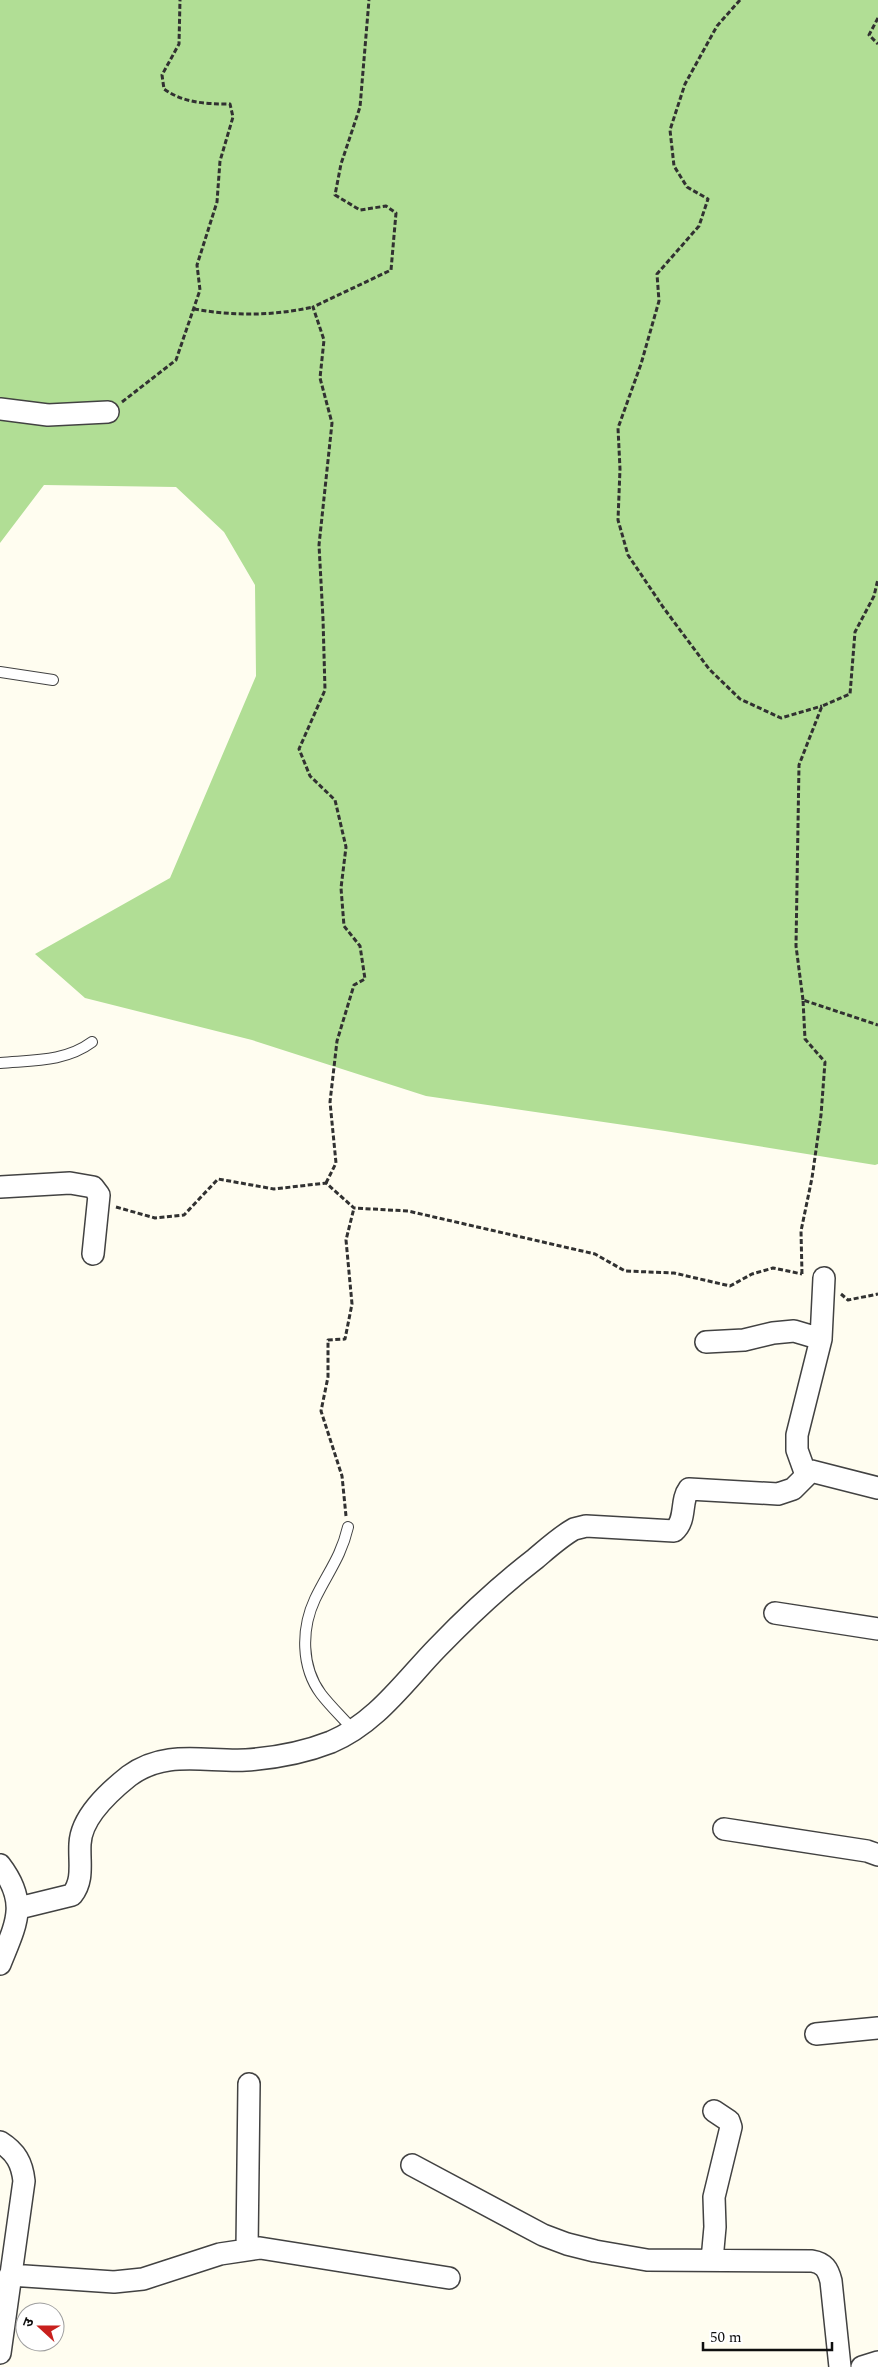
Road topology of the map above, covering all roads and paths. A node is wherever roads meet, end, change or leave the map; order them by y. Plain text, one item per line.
1 (180, 0) edge
2 (369, 0) edge
3 (740, 0) edge
4 (878, 18) edge
5 (878, 44) edge
6 (313, 307) junction
7 (194, 309) junction
8 (0, 409) edge
9 (108, 412) joint
10 (878, 579) edge
11 (0, 672) edge
12 (53, 680) dead end
13 (822, 706) junction
14 (803, 1000) junction
15 (878, 1025) edge
16 (92, 1042) dead end
17 (0, 1063) edge
18 (326, 1183) junction
19 (0, 1187) edge
20 (99, 1202) junction
21 (354, 1208) junction
22 (93, 1254) dead end
23 (802, 1274) junction
24 (824, 1278) junction
25 (878, 1294) edge
26 (821, 1339) junction
27 (706, 1342) dead end
28 (806, 1475) junction
29 (878, 1488) edge
30 (348, 1527) joint
31 (775, 1613) dead end
32 (878, 1629) edge
33 (354, 1730) junction
34 (724, 1829) dead end
35 (878, 1855) edge
36 (0, 1865) edge
37 (19, 1908) junction
38 (0, 1964) edge
39 (878, 2028) edge
40 (816, 2034) dead end
41 (249, 2084) dead end
42 (714, 2111) dead end
43 (0, 2142) edge
44 (412, 2165) dead end
45 (247, 2249) junction
46 (712, 2260) junction
47 (10, 2275) junction
48 (449, 2278) dead end
49 (0, 2352) edge
50 (878, 2362) edge
51 (840, 2367) edge
52 (862, 2367) edge

1 - 7 path
2 - 6 path
3 - 13 path
4 - 5 path
6 - 7 path
6 - 18 path
7 - 9 path
8 - 9 street
10 - 13 path
11 - 12 lane
13 - 14 path
14 - 15 path
14 - 23 path
16 - 17 lane
18 - 20 path
18 - 21 path
19 - 20 street
20 - 22 street
21 - 23 path
21 - 30 path
23 - 24 path
24 - 25 path
24 - 26 street
26 - 27 street
26 - 28 street
28 - 29 street
28 - 33 street
30 - 33 lane
31 - 32 street
33 - 37 street
34 - 35 street
36 - 37 street
37 - 38 street
39 - 40 street
41 - 45 street
42 - 46 street
43 - 47 street
44 - 46 street
45 - 47 street
45 - 48 street
46 - 51 street
47 - 49 street
50 - 52 street

